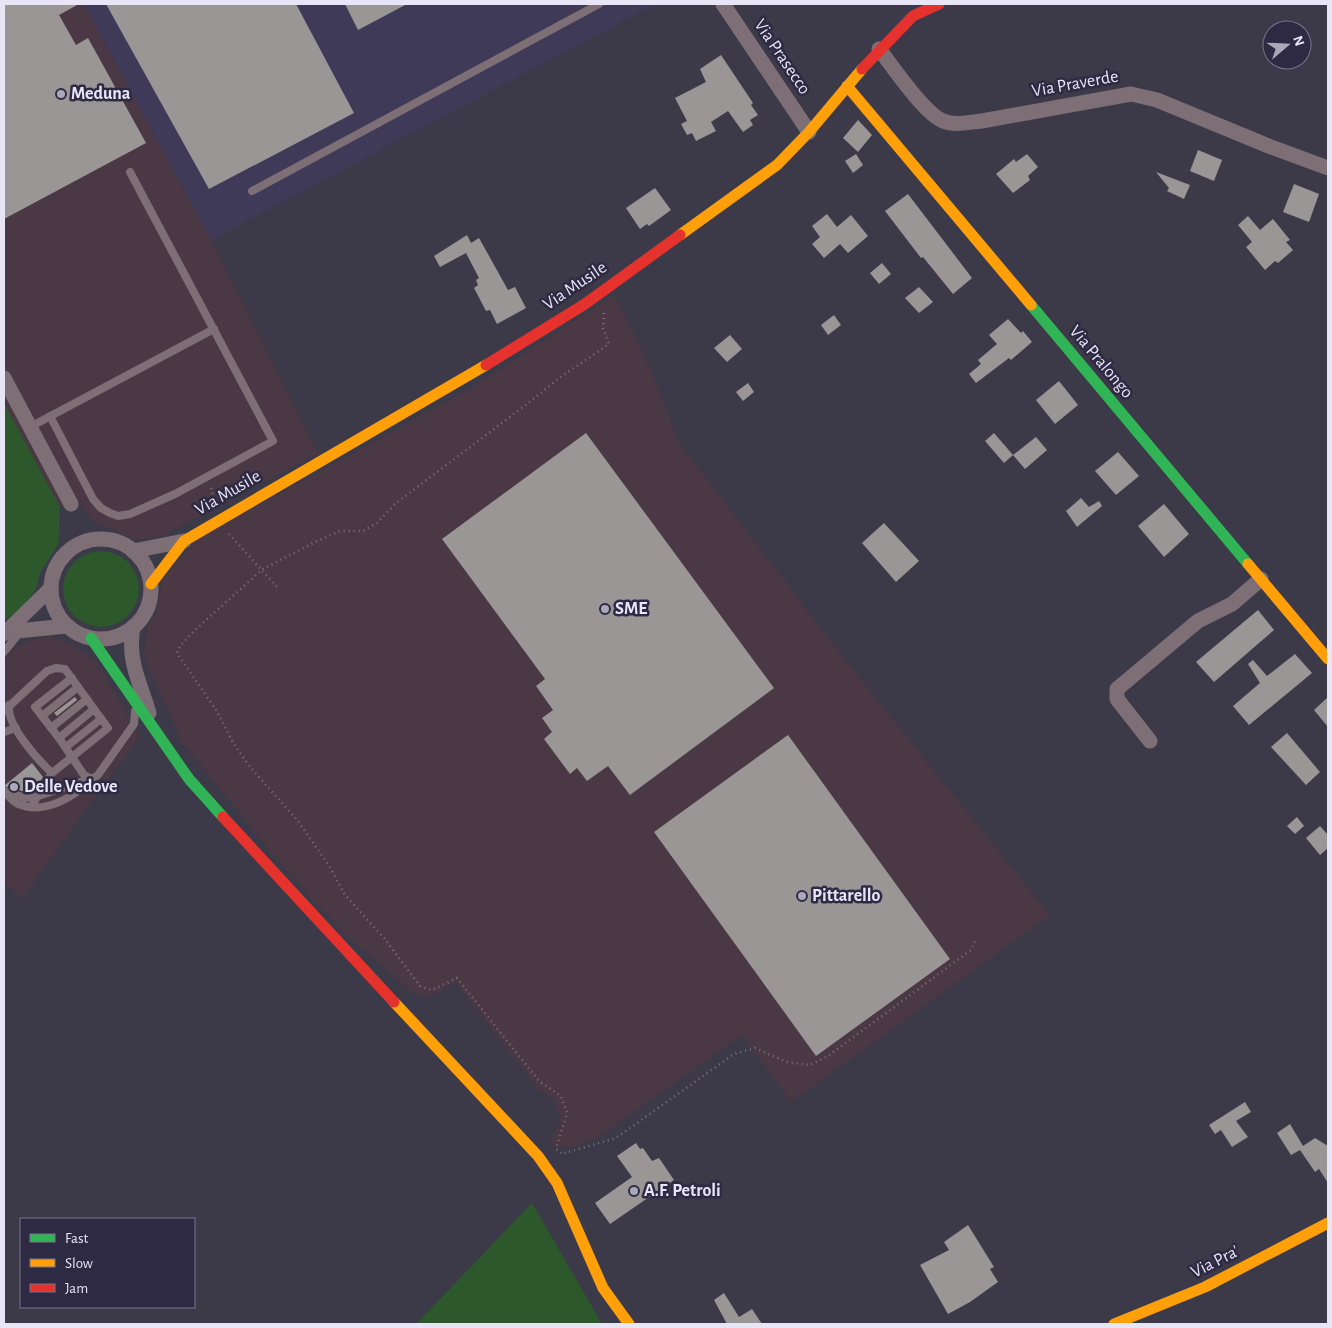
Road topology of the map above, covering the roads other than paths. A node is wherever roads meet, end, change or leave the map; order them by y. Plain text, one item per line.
1 (599, 4) edge
2 (724, 4) edge
3 (939, 4) edge
4 (879, 49) junction
5 (847, 86) junction
6 (809, 132) junction
7 (1328, 168) edge
8 (130, 172) dead end
9 (252, 191) dead end
10 (214, 329) junction
11 (4, 378) edge
12 (50, 416) junction
13 (30, 427) junction
14 (71, 504) dead end
15 (184, 541) junction
16 (133, 551) junction
17 (1261, 579) junction
18 (151, 584) junction
19 (50, 588) junction
20 (67, 626) junction
21 (133, 627) junction
22 (11, 632) edge
23 (91, 638) junction
24 (4, 652) edge
25 (1328, 659) edge
26 (72, 678) junction
27 (78, 687) junction
28 (131, 696) junction
29 (86, 699) junction
30 (6, 708) edge
31 (94, 709) junction
32 (42, 716) junction
33 (101, 719) junction
34 (151, 722) junction
35 (16, 728) junction
36 (51, 728) junction
37 (4, 732) edge
38 (59, 738) junction
39 (1150, 741) dead end
40 (66, 748) junction
41 (73, 757) junction
42 (52, 773) junction
43 (92, 779) junction
44 (4, 791) edge
45 (38, 796) junction
46 (31, 807) junction
47 (1328, 1223) edge
48 (629, 1324) edge
49 (1114, 1324) edge

1 - 9 lane
2 - 6 street, Via Prasecco
3 - 4 street, Via Musile
4 - 5 street, Via Musile
4 - 7 street, Via Praverde
5 - 6 street, Via Musile
5 - 17 street, Via Pralongo
6 - 15 street, Via Musile
8 - 10 lane
10 - 12 lane
10 - 12 lane
11 - 13 street
12 - 13 lane
13 - 14 street
15 - 16 street
15 - 18 street
16 - 18 street
16 - 19 street
17 - 25 street, Via Pralongo
17 - 39 street
18 - 21 street
19 - 20 street
19 - 22 street
20 - 22 street
20 - 23 street
21 - 23 street
21 - 34 street
22 - 24 lane
23 - 28 street
26 - 27 lane
26 - 30 lane
26 - 32 lane
27 - 29 lane
27 - 32 lane
28 - 34 street
28 - 43 lane
29 - 31 lane
29 - 36 lane
30 - 35 lane
31 - 33 lane
31 - 38 lane
32 - 36 lane
33 - 40 lane
33 - 41 lane
34 - 48 street
35 - 37 lane
35 - 42 lane
36 - 38 lane
38 - 40 lane
40 - 41 lane
41 - 42 lane
41 - 43 lane
42 - 45 lane
43 - 45 lane
43 - 46 lane
44 - 45 lane
44 - 46 lane
45 - 46 lane
47 - 49 street, Via Pra'

